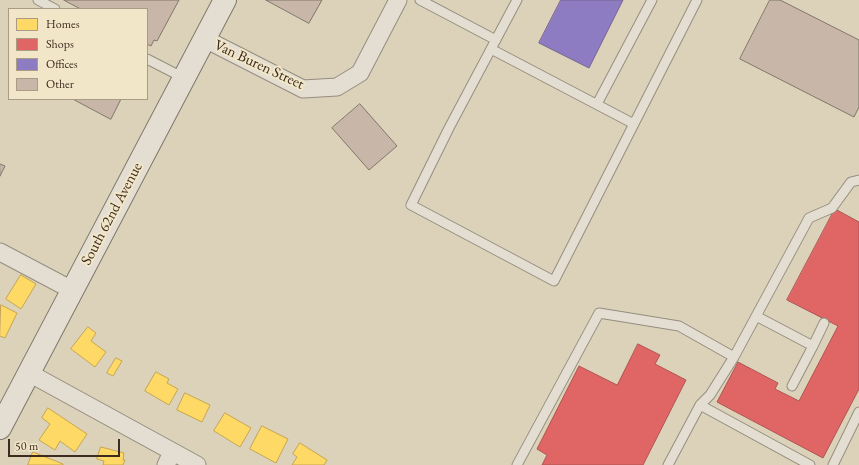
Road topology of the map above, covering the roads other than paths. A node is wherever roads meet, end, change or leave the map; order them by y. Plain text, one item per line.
1 (38, 0) edge
2 (225, 0) edge
3 (398, 0) edge
4 (420, 0) edge
5 (517, 0) edge
6 (652, 0) edge
7 (697, 0) edge
8 (53, 8) edge
9 (205, 39) junction
10 (496, 40) junction
11 (491, 49) junction
12 (148, 59) edge
13 (184, 78) junction
14 (597, 104) junction
15 (634, 124) junction
16 (859, 180) edge
17 (0, 252) edge
18 (72, 290) junction
19 (756, 316) junction
20 (824, 323) dead end
21 (813, 346) junction
22 (734, 357) junction
23 (29, 373) junction
24 (792, 386) dead end
25 (700, 405) junction
26 (859, 412) edge
27 (0, 428) edge
28 (169, 458) edge
29 (196, 465) edge
30 (517, 465) edge
31 (668, 465) edge
32 (810, 465) edge
33 (833, 465) edge

1 - 8 lane
2 - 9 street, South 62nd Avenue
3 - 9 street, Van Buren Street
4 - 10 lane
5 - 10 lane
6 - 14 lane
7 - 15 lane
9 - 13 street, South 62nd Avenue
10 - 11 lane
11 - 14 lane
11 - 15 lane
12 - 13 lane
13 - 18 street, South 62nd Avenue
14 - 15 lane
16 - 19 lane
17 - 18 street
18 - 23 street, South 62nd Avenue
19 - 21 lane
19 - 22 lane
20 - 21 lane
21 - 24 lane
22 - 25 lane
22 - 30 lane
23 - 27 street, South 62nd Avenue
23 - 28 street
25 - 31 lane
25 - 32 lane
26 - 33 lane
28 - 29 street

